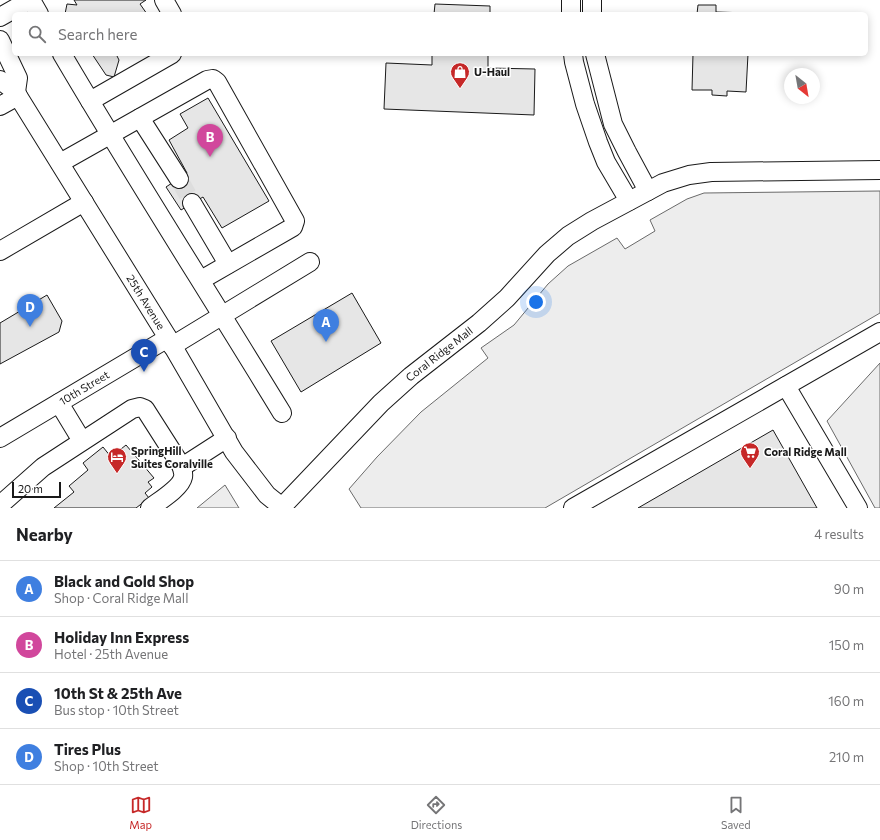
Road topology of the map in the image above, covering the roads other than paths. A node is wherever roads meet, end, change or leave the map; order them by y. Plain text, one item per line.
1 (30, 0) edge
2 (164, 0) edge
3 (571, 0) edge
4 (592, 0) edge
5 (38, 12) edge
6 (171, 12) edge
7 (571, 12) edge
8 (592, 12) edge
9 (0, 17) edge
10 (0, 40) edge
11 (63, 56) edge
12 (169, 56) edge
13 (573, 56) edge
14 (596, 56) edge
15 (0, 80) edge
16 (17, 94) junction
17 (90, 101) junction
18 (0, 106) edge
19 (140, 118) junction
20 (110, 135) junction
21 (60, 163) junction
22 (880, 170) edge
23 (179, 179) tunnel mouth
24 (648, 191) junction
25 (629, 201) junction
26 (84, 202) junction
27 (192, 203) tunnel mouth
28 (0, 252) edge
29 (310, 262) dead end
30 (228, 264) junction
31 (201, 280) junction
32 (223, 315) junction
33 (880, 332) edge
34 (170, 342) junction
35 (786, 386) junction
36 (59, 403) junction
37 (282, 413) dead end
38 (0, 438) edge
39 (226, 438) junction
40 (82, 441) junction
41 (182, 467) junction
42 (0, 505) edge
43 (281, 507) edge
44 (150, 508) edge
45 (573, 508) edge
46 (858, 508) edge

1 - 5 street
1 - 9 street
2 - 6 street
3 - 7 street
4 - 8 street
10 - 16 street
11 - 17 street
12 - 17 street
13 - 25 street
14 - 24 street
15 - 16 street, 25th Avenue
16 - 18 street
16 - 21 street, 25th Avenue
17 - 20 street
19 - 20 street
19 - 23 street
19 - 30 street
20 - 21 street
20 - 31 street
21 - 26 street, 25th Avenue
22 - 24 street, Coral Ridge Mall
24 - 25 street, Coral Ridge Mall
25 - 43 street, Coral Ridge Mall
26 - 28 street
26 - 34 street, 25th Avenue
27 - 30 street
29 - 32 street, 10th Street
30 - 31 street
31 - 32 street
32 - 34 street, 10th Street
32 - 37 street
33 - 35 street
34 - 36 street, 10th Street
34 - 39 street, 25th Avenue
35 - 45 street
35 - 46 street
36 - 38 street, 10th Street
36 - 40 street
39 - 41 street
39 - 43 street, 25th Avenue
40 - 41 street
40 - 42 street
41 - 44 street

